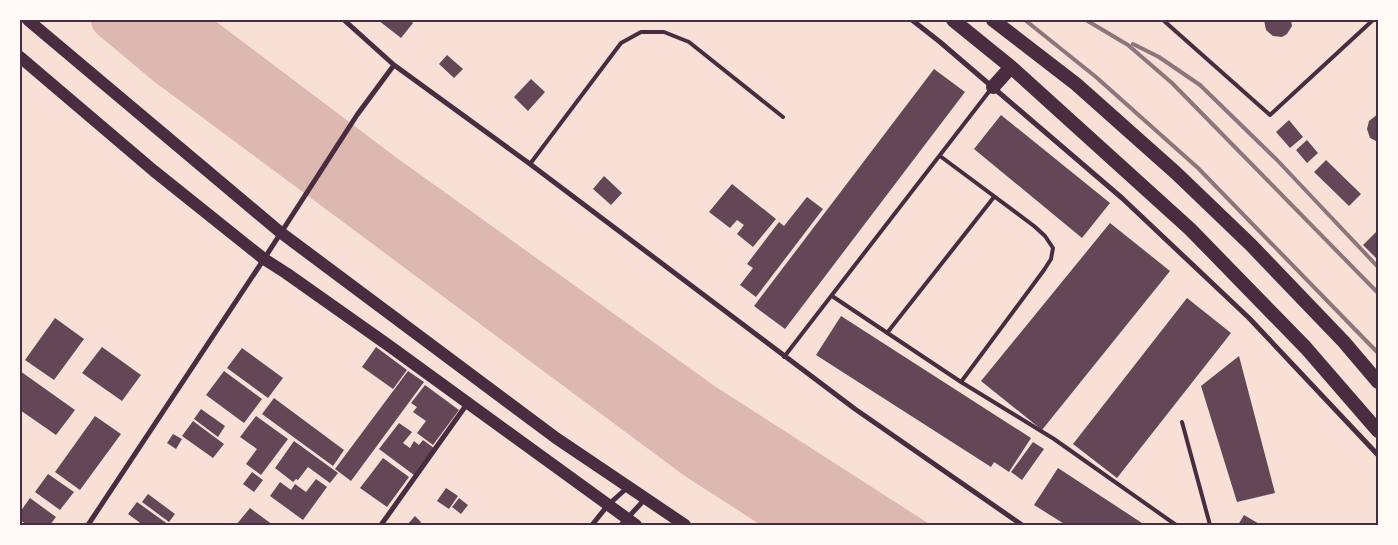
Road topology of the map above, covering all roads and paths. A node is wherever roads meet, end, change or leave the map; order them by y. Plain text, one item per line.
1 (28, 20) edge
2 (344, 20) edge
3 (912, 20) edge
4 (953, 20) edge
5 (993, 20) edge
6 (1163, 20) edge
7 (1373, 20) edge
8 (20, 57) edge
9 (394, 65) junction
10 (1011, 67) junction
11 (992, 87) junction
12 (783, 117) dead end
13 (940, 156) junction
14 (530, 164) junction
15 (994, 196) junction
16 (280, 232) junction
17 (264, 259) junction
18 (832, 296) junction
19 (887, 333) junction
20 (784, 357) junction
21 (961, 382) junction
22 (1378, 382) edge
23 (467, 404) junction
24 (1182, 422) dead end
25 (1378, 431) edge
26 (1378, 455) edge
27 (629, 486) junction
28 (647, 498) junction
29 (608, 506) junction
30 (628, 523) edge
31 (88, 525) edge
32 (381, 525) edge
33 (592, 525) edge
34 (685, 525) edge
35 (1022, 525) edge
36 (1176, 525) edge
37 (1210, 525) edge

1 - 16 main road
2 - 9 street
3 - 11 street
4 - 10 highway
5 - 22 highway
6 - 7 lane
8 - 17 main road
9 - 14 street
9 - 16 street
10 - 11 highway
10 - 25 highway
11 - 13 lane
11 - 26 street
12 - 14 lane
13 - 15 lane
13 - 18 lane
14 - 20 street
15 - 19 lane
15 - 21 lane
16 - 17 street
16 - 27 main road
17 - 23 main road
17 - 31 street
18 - 19 lane
18 - 20 lane
19 - 21 lane
20 - 35 street
21 - 36 lane
23 - 29 main road
23 - 32 street
24 - 37 lane
27 - 28 main road
27 - 29 street
28 - 30 street
28 - 34 main road
29 - 30 main road
29 - 33 street

